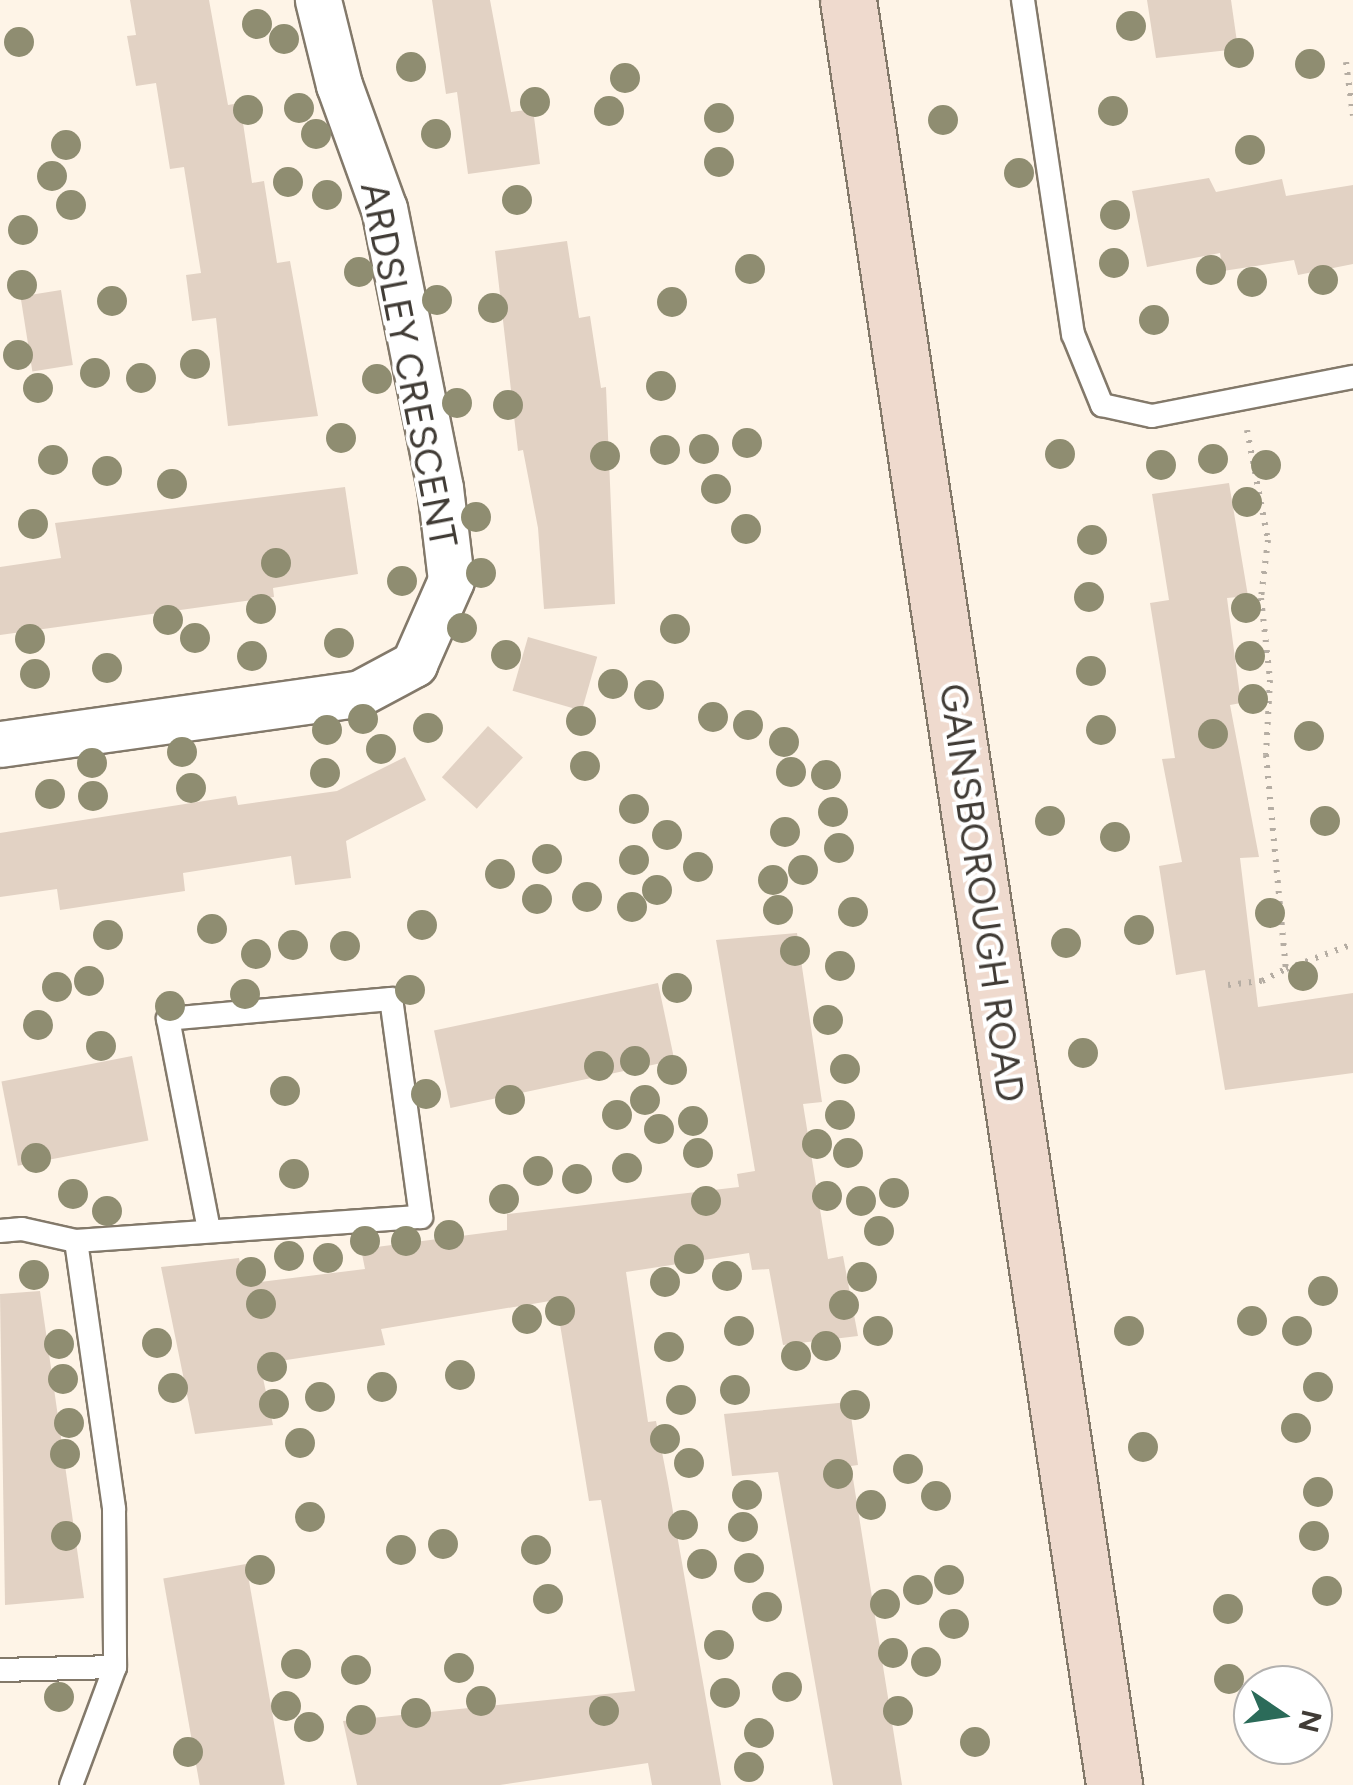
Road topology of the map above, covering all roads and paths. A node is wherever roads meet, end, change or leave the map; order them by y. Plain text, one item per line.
1 (318, 0) edge
2 (848, 0) edge
3 (1024, 0) edge
4 (1346, 62) dead end
5 (1353, 116) edge
6 (1353, 378) edge
7 (1241, 399) junction
8 (0, 744) edge
9 (1353, 944) edge
10 (1286, 968) junction
11 (1228, 985) dead end
12 (208, 1230) junction
13 (0, 1231) edge
14 (76, 1242) junction
15 (115, 1667) junction
16 (0, 1670) edge
17 (71, 1785) edge
18 (1114, 1785) edge

1 - 8 street, ARDSLEY CRESCENT
2 - 18 main road, GAINSBOROUGH ROAD
3 - 7 lane
4 - 5 path
6 - 7 lane
7 - 10 path
9 - 10 path
10 - 11 path
12 - 12 lane
12 - 14 lane
13 - 14 lane
14 - 15 lane
15 - 16 lane
15 - 17 lane

